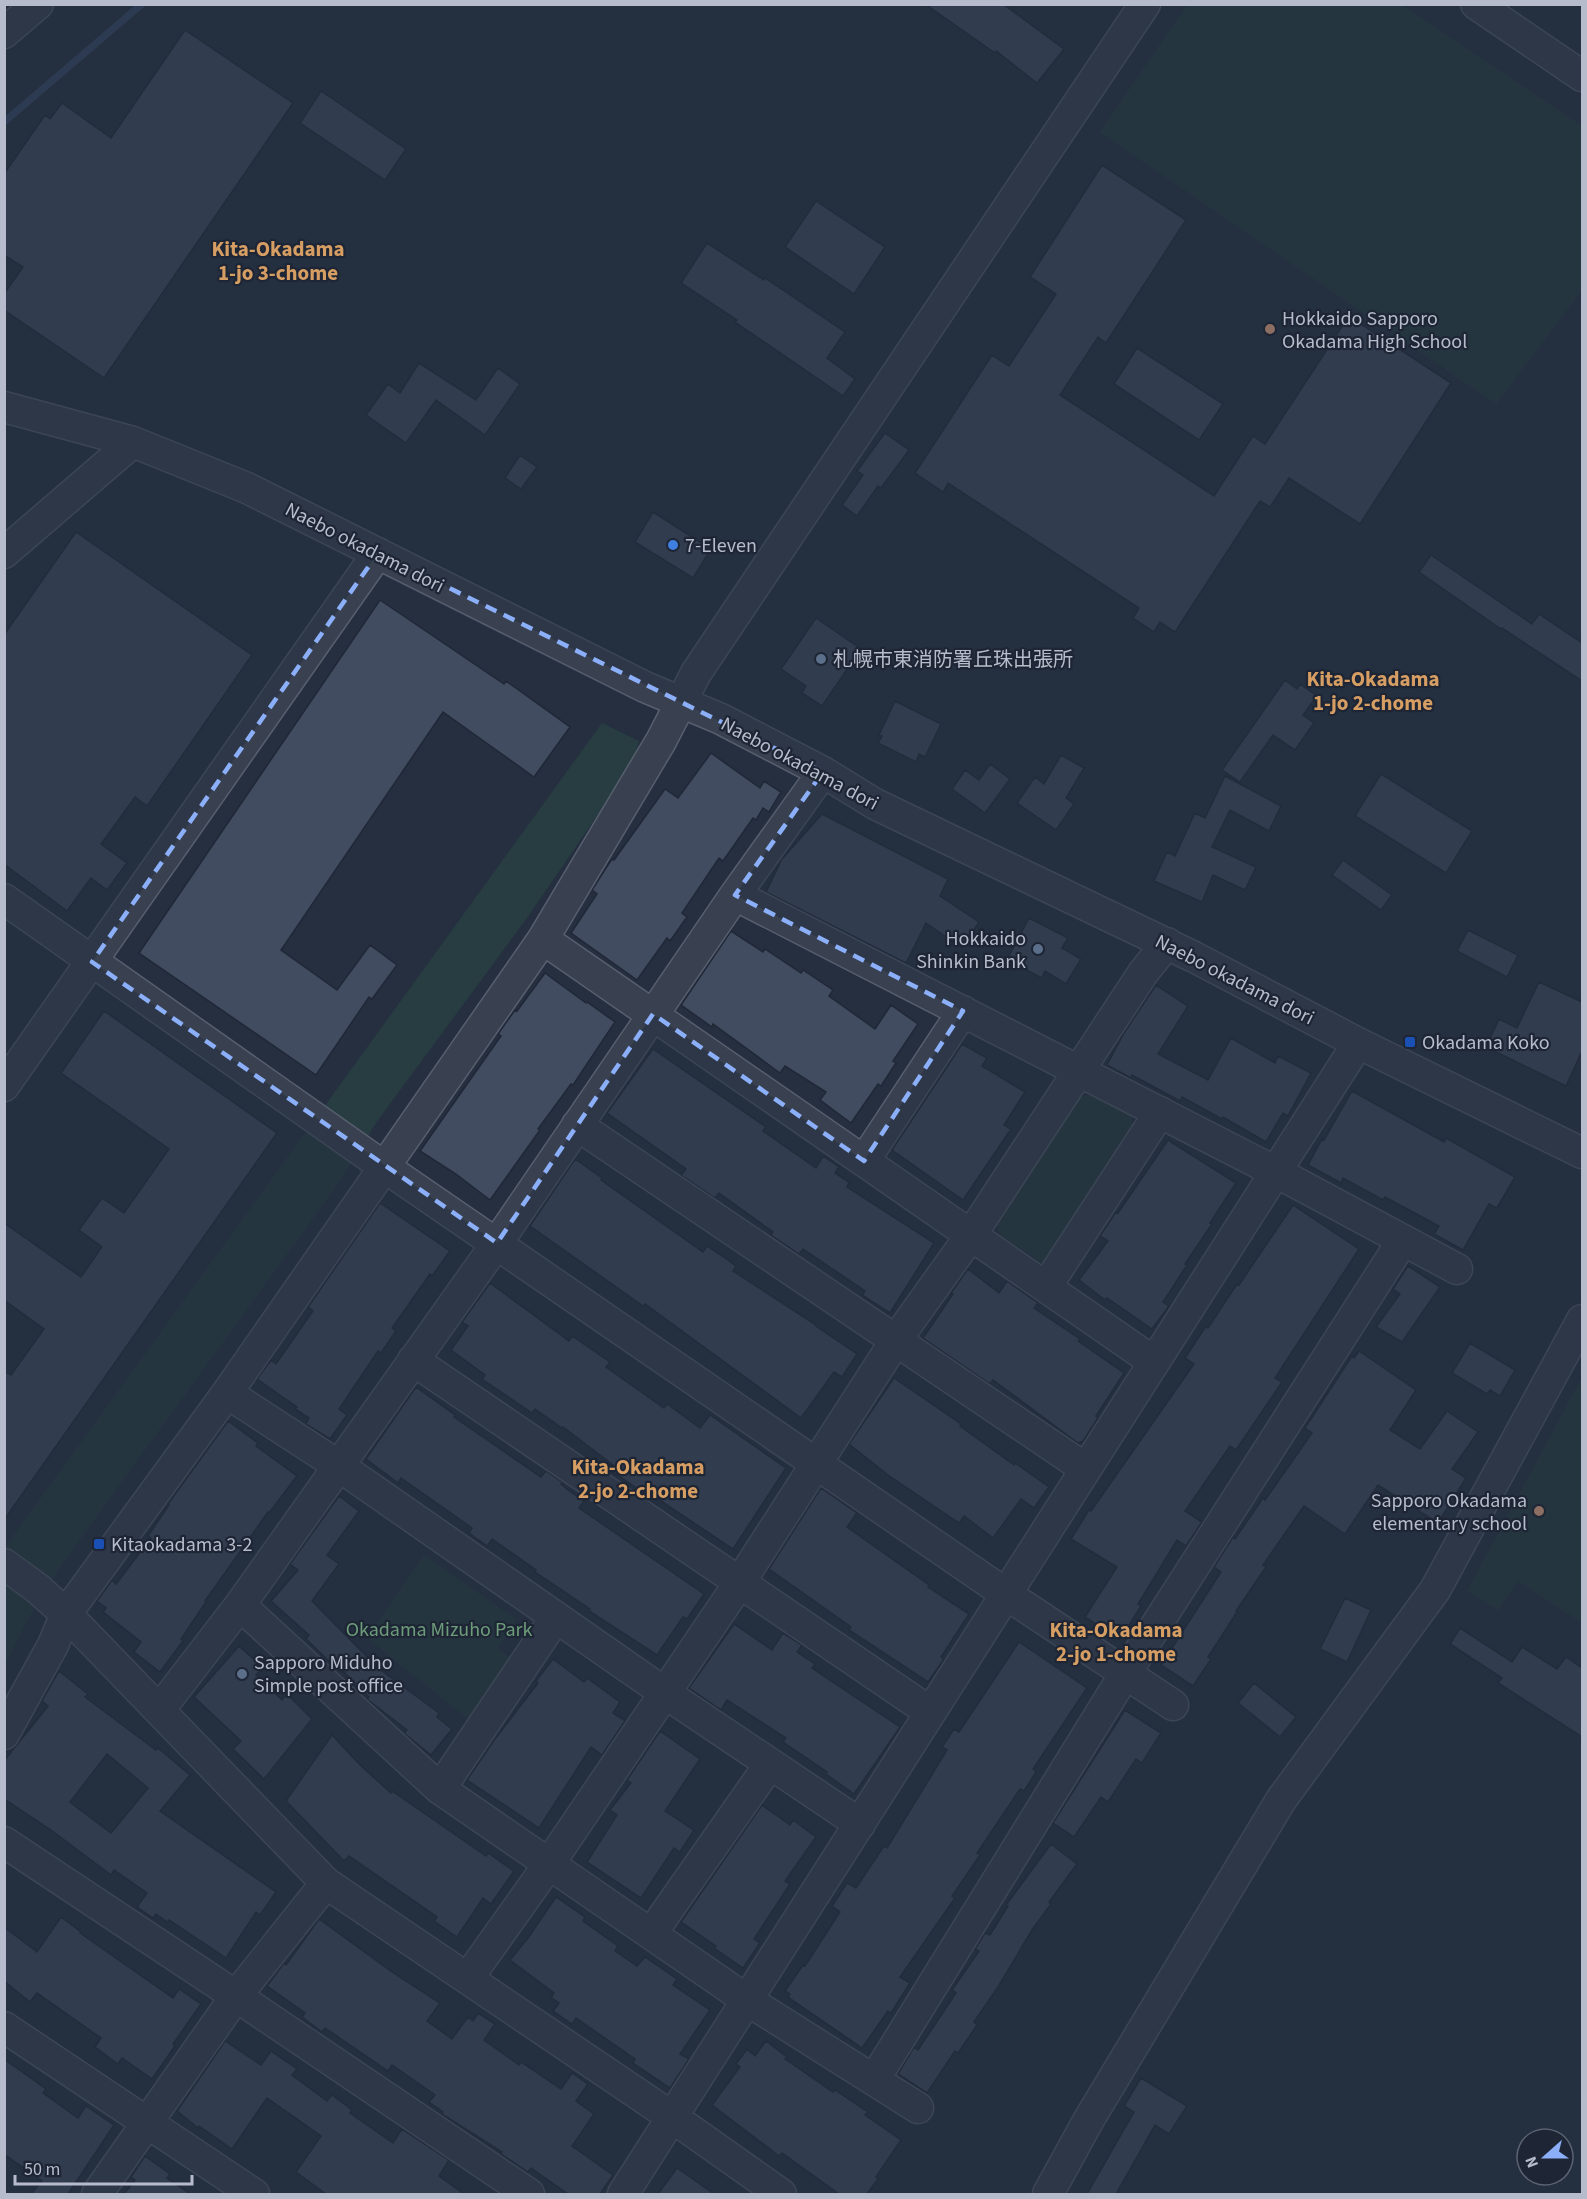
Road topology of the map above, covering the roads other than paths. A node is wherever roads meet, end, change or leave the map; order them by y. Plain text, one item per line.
1 (38, 4) edge
2 (1145, 4) edge
3 (1476, 4) edge
4 (4, 33) edge
5 (1582, 76) edge
6 (4, 407) edge
7 (133, 442) junction
8 (378, 553) junction
9 (4, 554) edge
10 (681, 704) junction
11 (823, 772) junction
12 (735, 895) junction
13 (4, 899) edge
14 (543, 939) junction
15 (1167, 943) junction
16 (93, 962) junction
17 (963, 1011) junction
18 (653, 1014) junction
19 (1358, 1043) junction
20 (1079, 1070) junction
21 (4, 1086) edge
22 (1160, 1112) junction
23 (577, 1125) junction
24 (1582, 1153) edge
25 (864, 1161) junction
26 (384, 1166) junction
27 (1276, 1172) junction
28 (970, 1235) junction
29 (1403, 1240) junction
30 (496, 1243) junction
31 (1457, 1269) dead end
32 (1046, 1287) junction
33 (1582, 1320) edge
34 (896, 1340) junction
35 (413, 1360) junction
36 (1154, 1362) junction
37 (227, 1393) junction
38 (817, 1464) junction
39 (339, 1466) junction
40 (1086, 1469) junction
41 (4, 1564) edge
42 (740, 1582) junction
43 (1006, 1594) junction
44 (240, 1605) junction
45 (66, 1614) junction
46 (556, 1617) junction
47 (1125, 1674) junction
48 (665, 1693) junction
49 (1173, 1705) dead end
50 (160, 1709) junction
51 (930, 1712) junction
52 (4, 1734) edge
53 (770, 1764) junction
54 (440, 1790) junction
55 (860, 1824) junction
56 (4, 1842) edge
57 (549, 1864) junction
58 (326, 1883) junction
59 (651, 1934) junction
60 (468, 1978) junction
61 (236, 1996) junction
62 (747, 2000) junction
63 (4, 2027) edge
64 (874, 2080) junction
65 (918, 2108) dead end
66 (672, 2117) junction
67 (146, 2123) junction
68 (98, 2194) edge
69 (254, 2194) edge
70 (529, 2194) edge
71 (623, 2194) edge
72 (781, 2194) edge
73 (1048, 2194) edge

1 - 4 street
2 - 10 street
3 - 5 street
6 - 7 street, Naebo okadama dori
7 - 8 street, Naebo okadama dori
7 - 9 street
8 - 10 street, Naebo okadama dori
8 - 16 street
10 - 11 street, Naebo okadama dori
10 - 14 street
11 - 12 street
11 - 15 street, Naebo okadama dori
12 - 17 street
12 - 18 street
13 - 16 street
14 - 18 street
14 - 26 street
15 - 19 street, Naebo okadama dori
15 - 20 street
16 - 21 street
16 - 26 street
17 - 20 street
17 - 25 street
18 - 23 street
18 - 25 street
19 - 24 street, Naebo okadama dori
19 - 27 street
20 - 22 street
20 - 28 street
22 - 27 street
22 - 32 street
23 - 30 street
23 - 34 street
25 - 28 street
26 - 30 street
26 - 37 street
27 - 29 street
27 - 36 street
28 - 32 street
28 - 34 street
29 - 31 street
29 - 47 street
30 - 35 street
30 - 38 street
32 - 36 street
33 - 73 street
34 - 38 street
34 - 40 street
35 - 39 street
35 - 42 street
36 - 40 street
37 - 39 street
37 - 45 street
38 - 42 street
38 - 43 street
39 - 44 street
39 - 46 street
40 - 43 street
41 - 45 street
42 - 48 street
42 - 51 street
43 - 47 street
43 - 51 street
44 - 50 street
44 - 54 street
45 - 50 street
45 - 52 street
46 - 48 street
46 - 54 street
47 - 49 street
47 - 64 street
48 - 53 street
48 - 57 street
50 - 58 street
51 - 55 street
53 - 55 street
53 - 59 street
54 - 57 street
55 - 62 street
56 - 61 street
57 - 59 street
57 - 60 street
58 - 60 street
58 - 61 street
59 - 62 street
60 - 66 street
61 - 67 street
61 - 70 street
62 - 64 street
62 - 66 street
63 - 67 street
64 - 65 street
66 - 71 street
66 - 72 street
67 - 68 street
67 - 69 street

